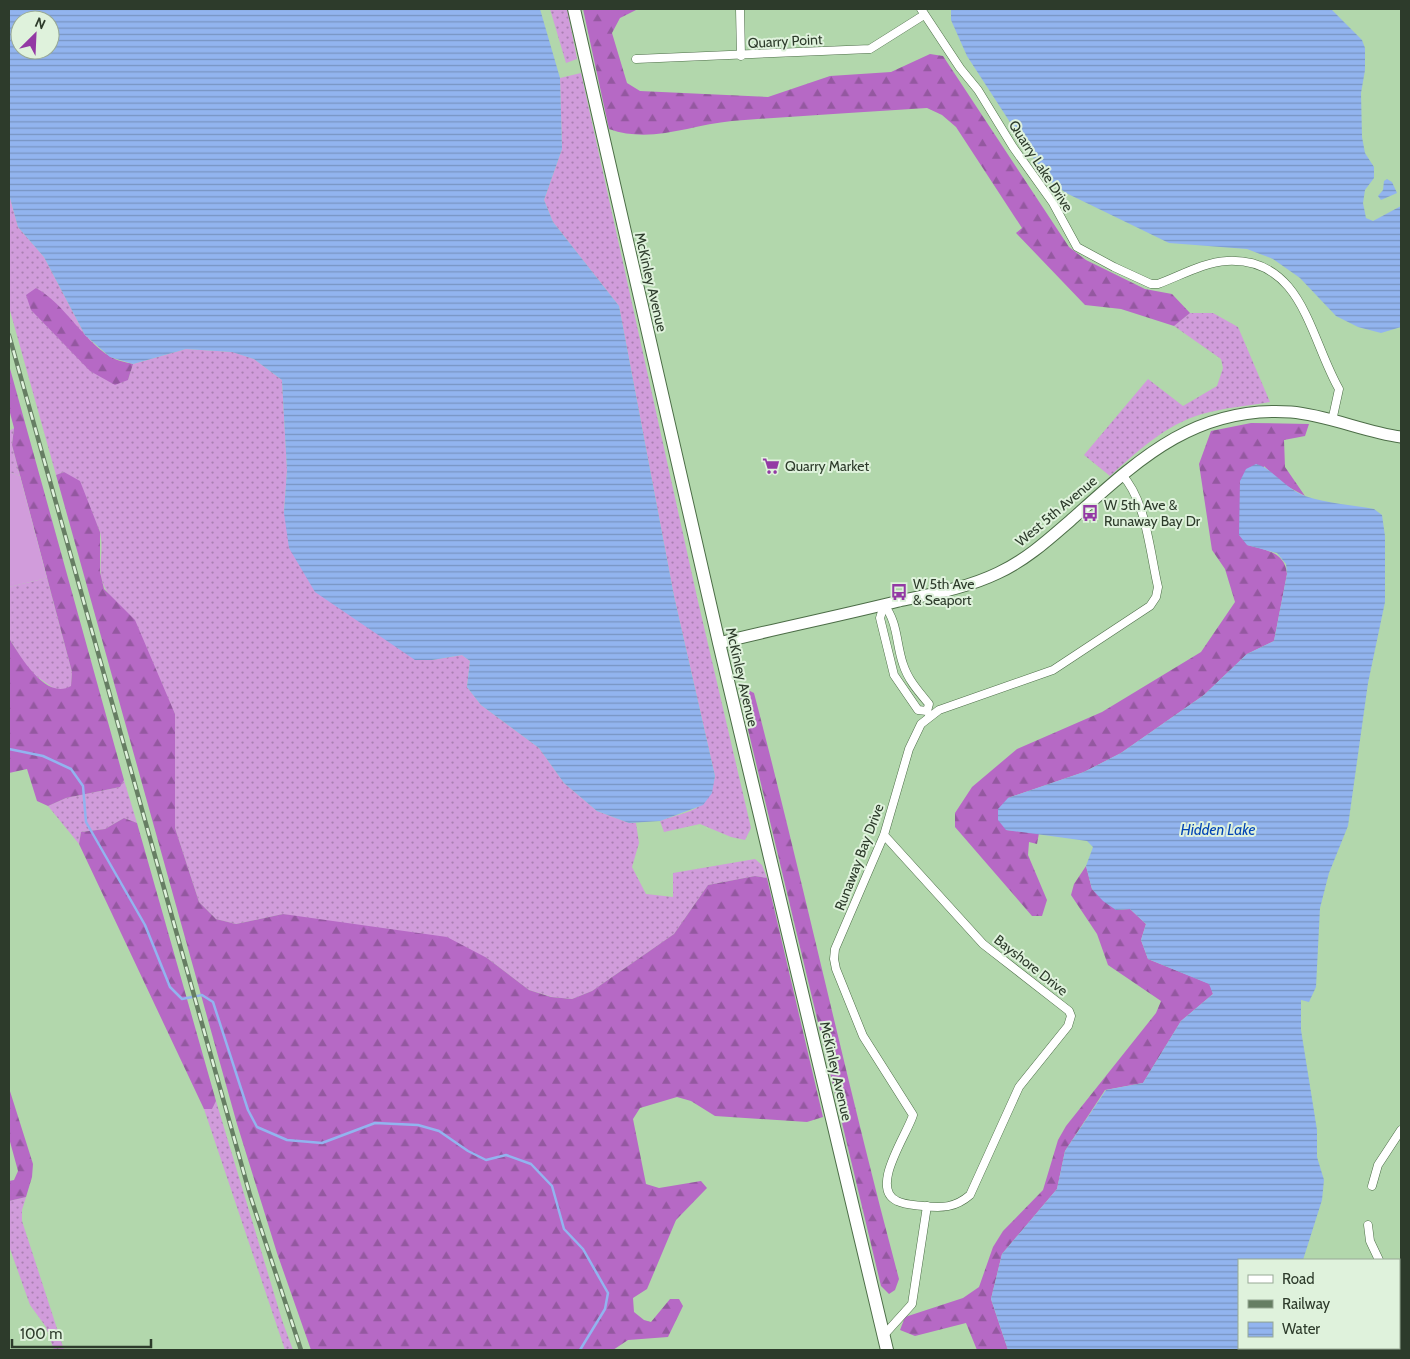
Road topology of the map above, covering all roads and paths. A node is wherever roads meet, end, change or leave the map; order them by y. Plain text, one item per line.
1 (574, 9) edge
2 (740, 9) edge
3 (923, 12) edge
4 (741, 56) junction
5 (636, 59) dead end
6 (1332, 421) junction
7 (1401, 437) edge
8 (1122, 475) junction
9 (884, 605) junction
10 (719, 644) junction
11 (929, 714) junction
12 (884, 835) junction
13 (1401, 1130) edge
14 (1372, 1186) dead end
15 (927, 1206) junction
16 (1368, 1225) dead end
17 (1379, 1259) edge
18 (884, 1335) junction
19 (887, 1350) edge

1 - 10 main road, McKinley Avenue
2 - 4 street
3 - 4 street, Quarry Point
3 - 6 street, Quarry Lake Drive
4 - 5 street, Quarry Point
6 - 7 main road, West 5th Avenue
6 - 8 main road, West 5th Avenue
8 - 9 main road, West 5th Avenue
8 - 11 street, Runaway Bay Drive
9 - 10 main road, West 5th Avenue
9 - 11 street
9 - 11 street
10 - 18 main road, McKinley Avenue
11 - 12 street, Runaway Bay Drive
12 - 15 street, Runaway Bay Drive
12 - 15 street, Bayshore Drive
13 - 14 street
15 - 18 street
16 - 17 street
18 - 19 main road, McKinley Avenue

